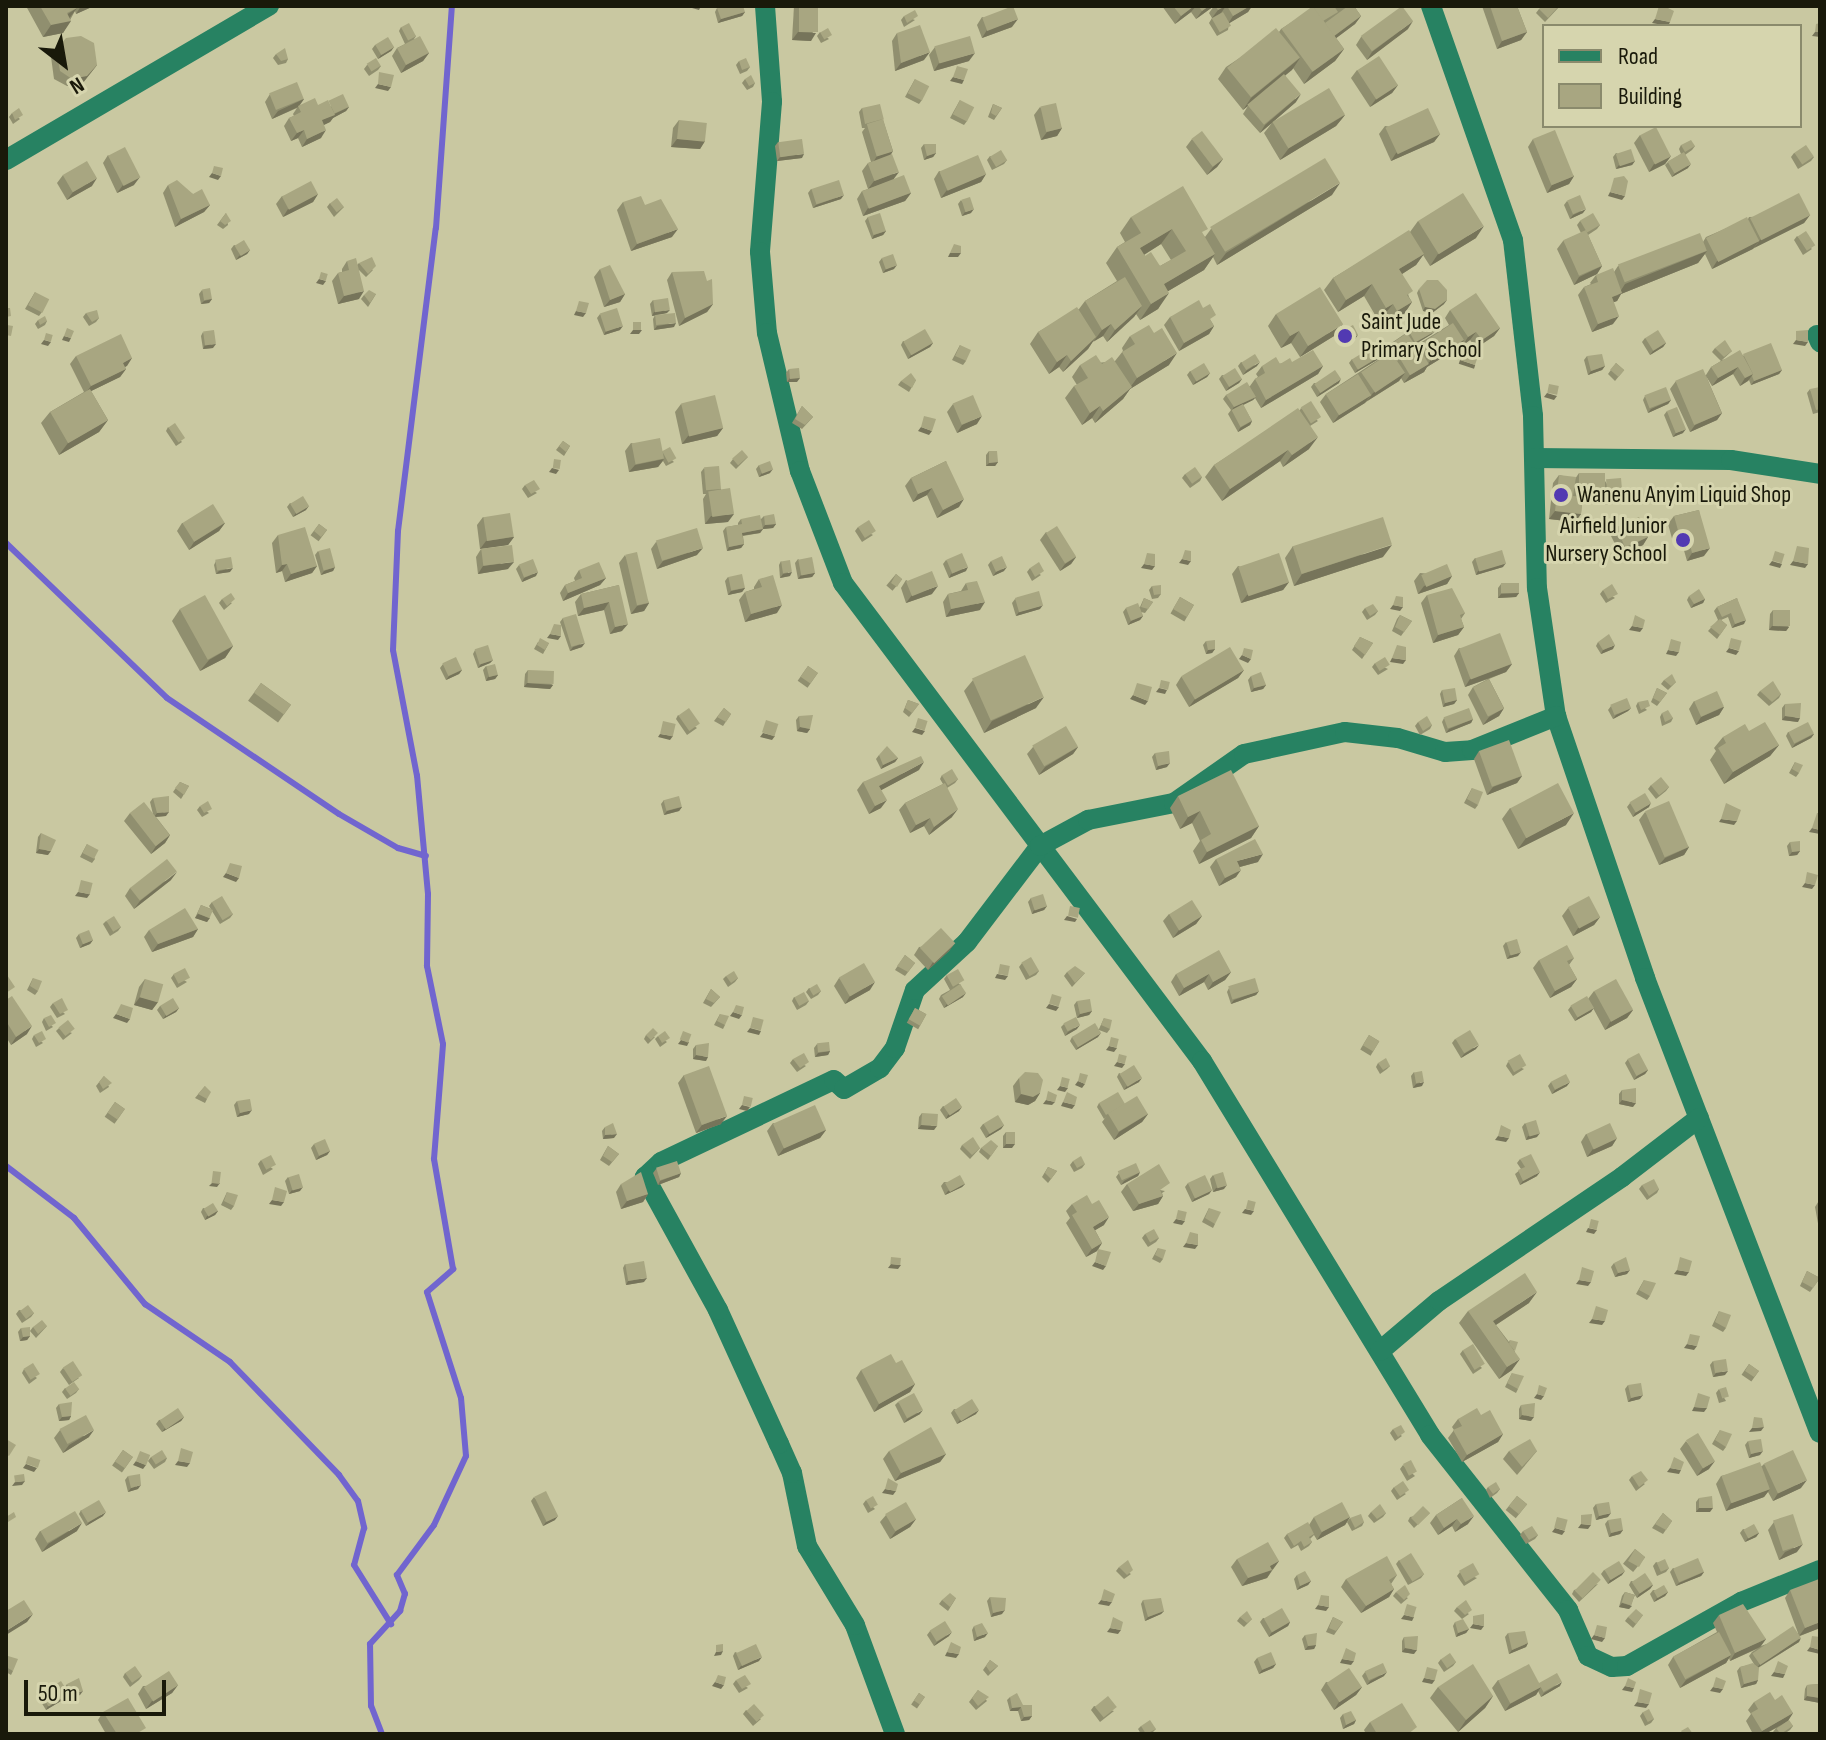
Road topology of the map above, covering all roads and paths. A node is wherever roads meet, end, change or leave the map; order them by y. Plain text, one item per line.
1 (269, 6) edge
2 (765, 6) edge
3 (1431, 6) edge
4 (6, 160) edge
5 (1535, 458) junction
6 (1819, 476) edge
7 (1556, 716) junction
8 (1040, 846) junction
9 (1699, 1118) junction
10 (1380, 1351) junction
11 (1820, 1433) edge
12 (1820, 1570) edge
13 (895, 1734) edge

1 - 4 street
2 - 8 street
3 - 5 street
5 - 6 street
5 - 7 street
7 - 8 street
7 - 9 street
8 - 10 street
8 - 13 street
9 - 10 street
9 - 11 street
10 - 12 street

